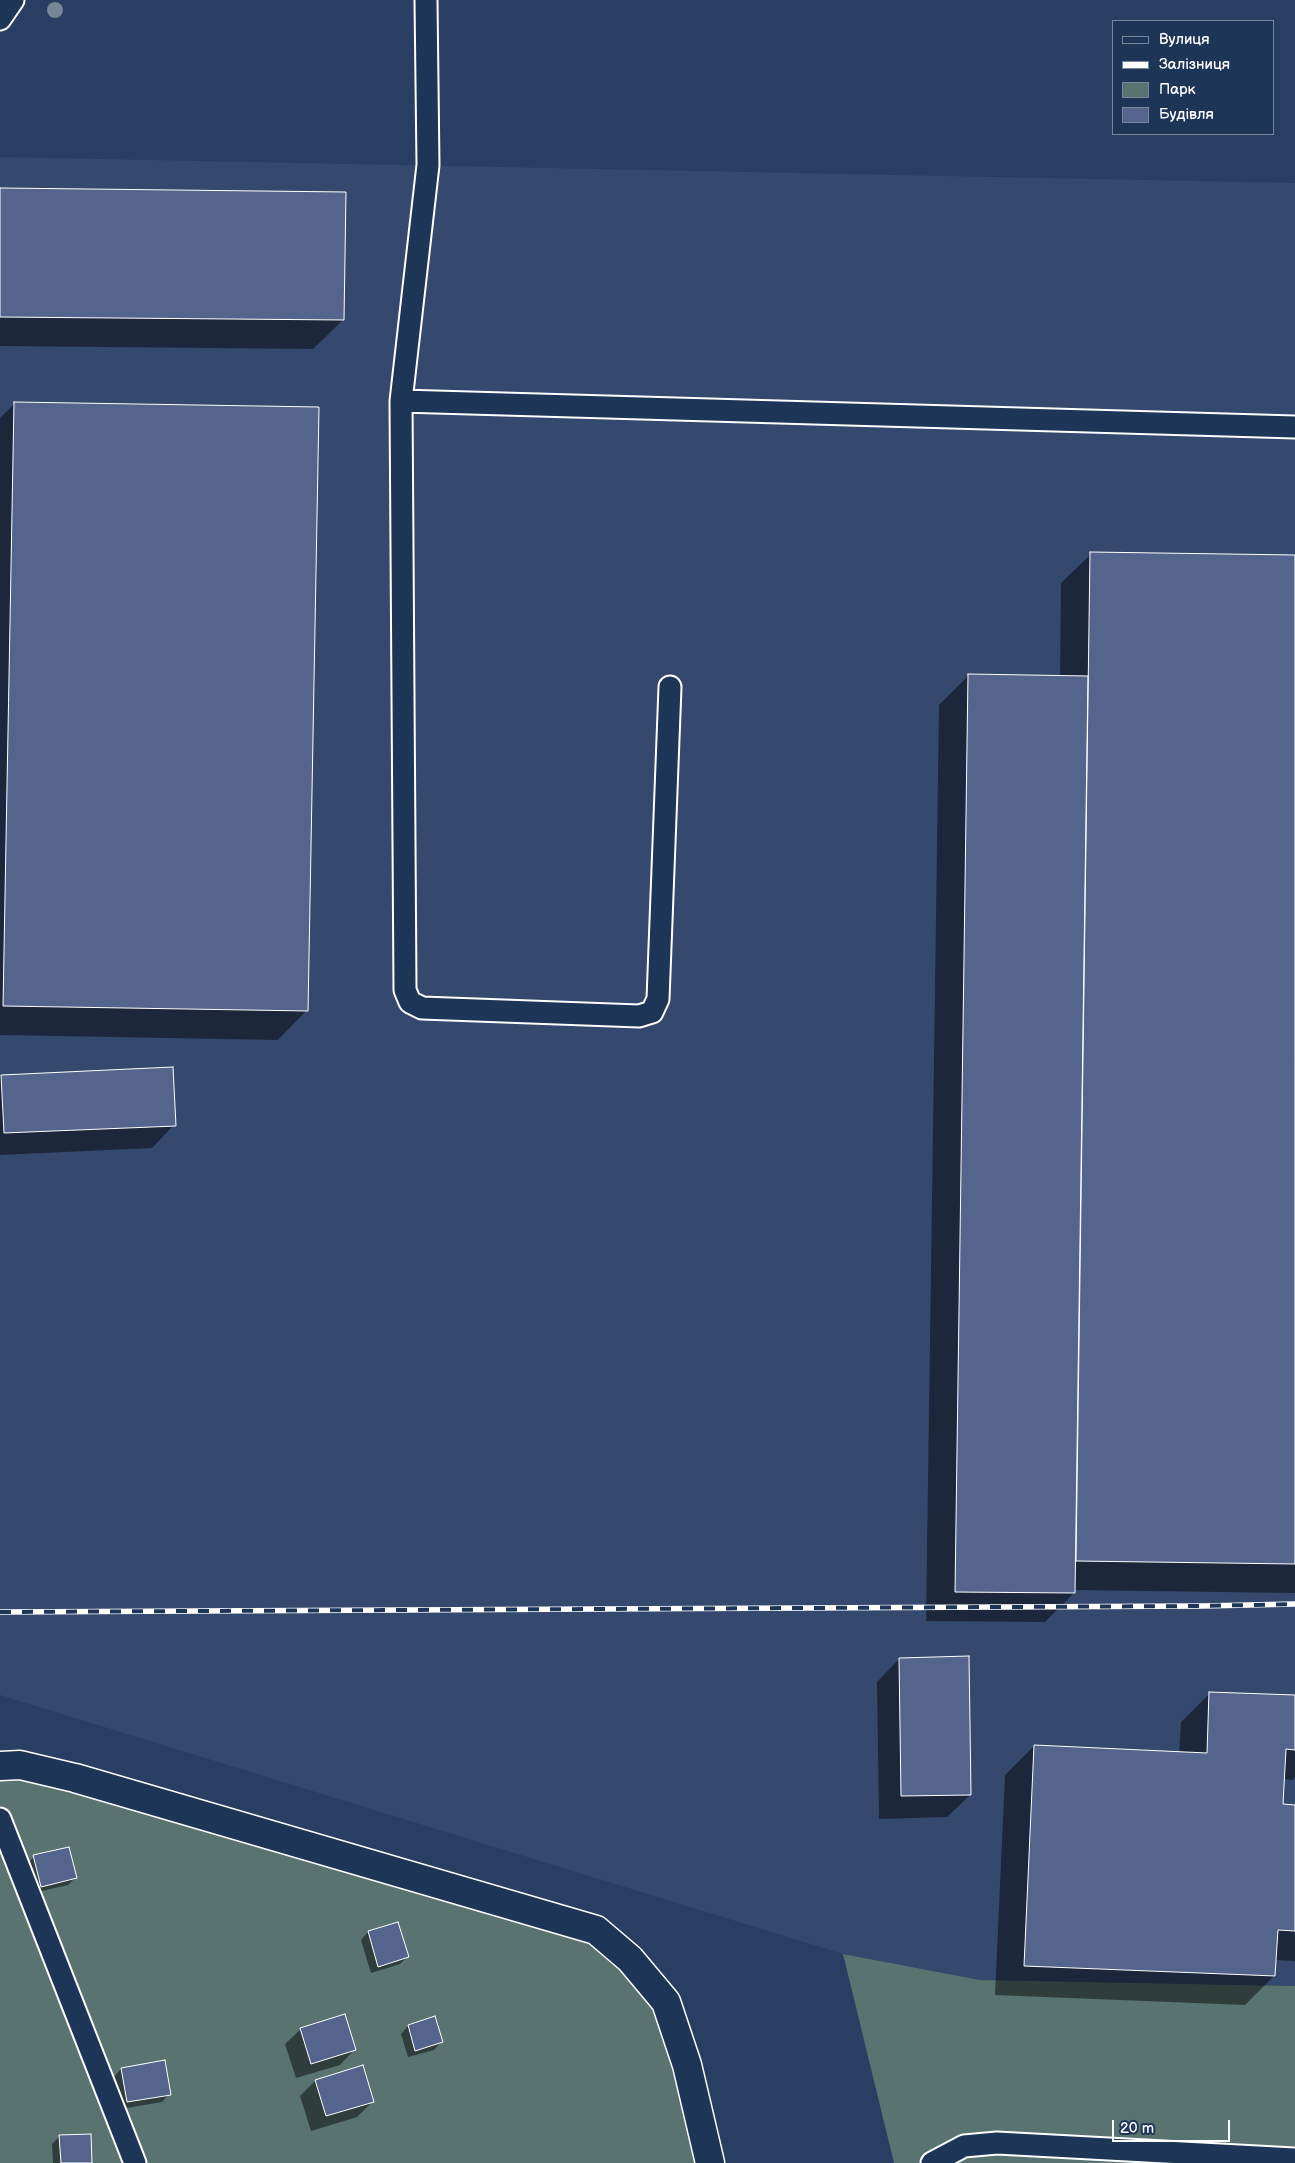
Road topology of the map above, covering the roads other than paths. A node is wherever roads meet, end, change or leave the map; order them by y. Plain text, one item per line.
1 (13, 0) edge
2 (426, 0) edge
3 (0, 19) edge
4 (402, 402) junction
5 (1295, 427) edge
6 (670, 687) dead end
7 (0, 1766) edge
8 (0, 1819) edge
9 (1295, 2159) edge
10 (135, 2163) edge
11 (710, 2163) edge
12 (932, 2163) edge

1 - 3 lane
2 - 4 lane
4 - 5 lane
4 - 6 lane
7 - 11 street
8 - 10 lane
9 - 12 lane

